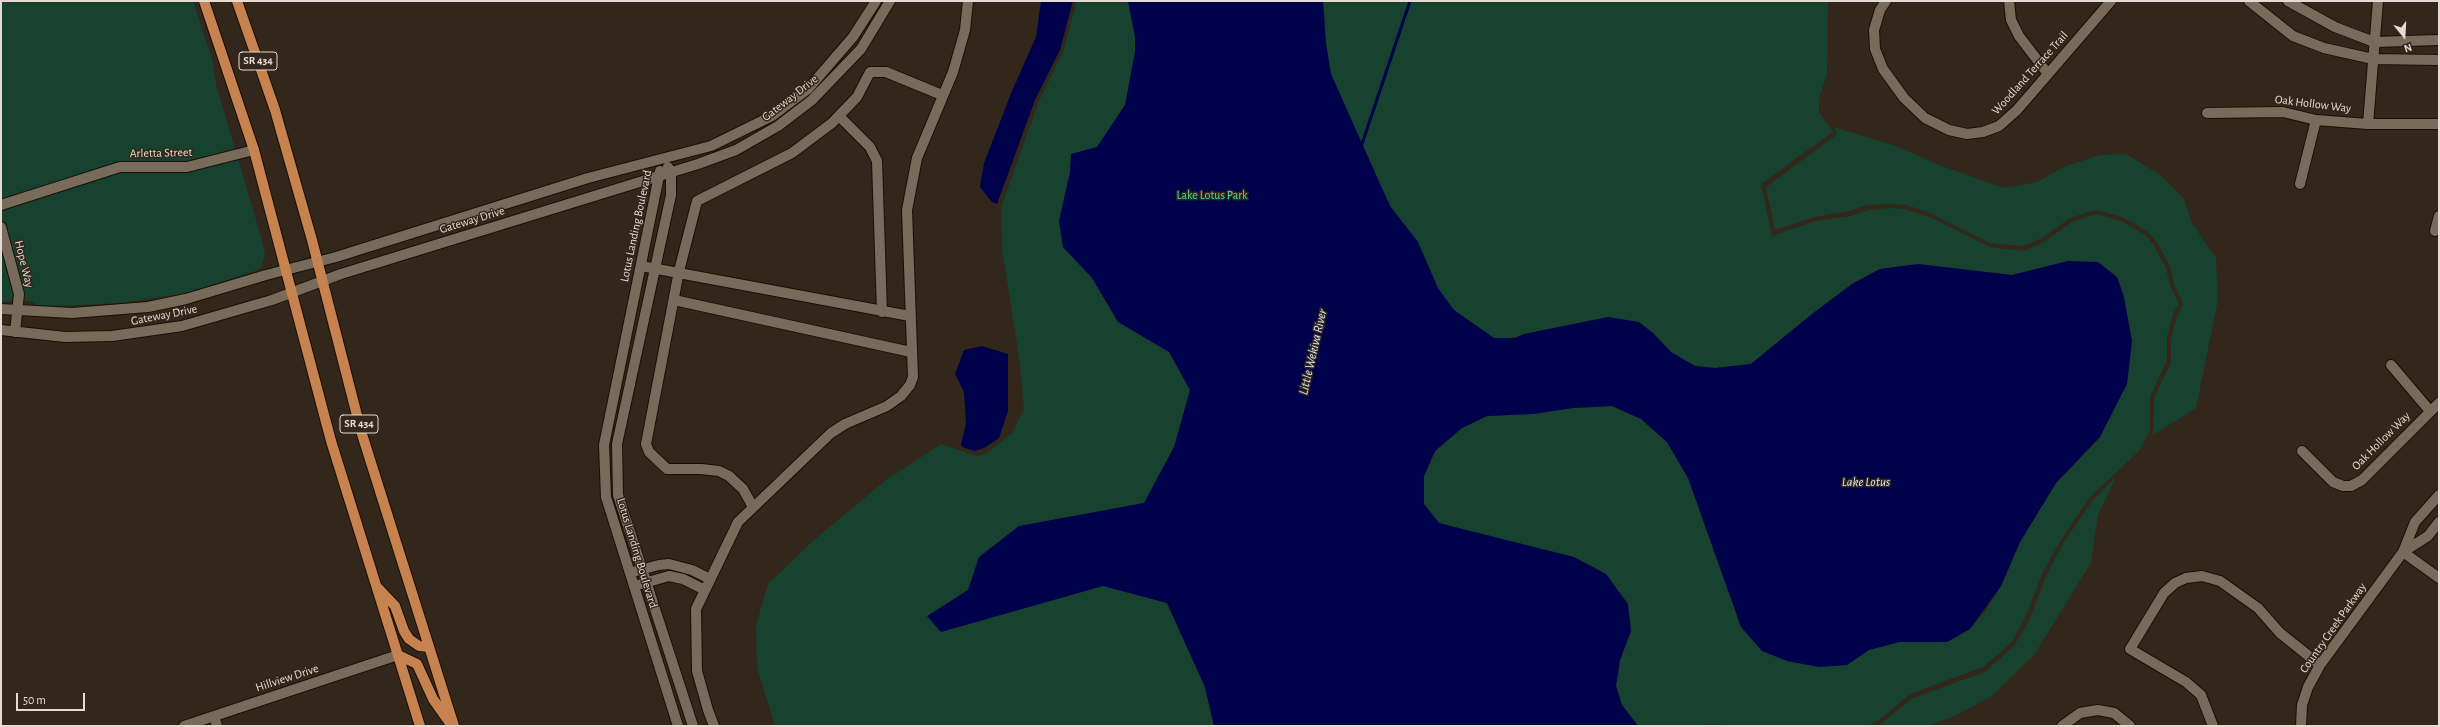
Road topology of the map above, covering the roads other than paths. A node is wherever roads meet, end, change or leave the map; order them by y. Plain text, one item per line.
1 (204, 1) edge
2 (238, 1) edge
3 (876, 1) edge
4 (890, 1) edge
5 (968, 1) edge
6 (1886, 1) edge
7 (2009, 1) edge
8 (2111, 1) edge
9 (2248, 1) edge
10 (2288, 1) edge
11 (2378, 1) edge
12 (2439, 40) edge
13 (2374, 42) junction
14 (2373, 59) junction
15 (2439, 60) edge
16 (2048, 74) junction
17 (942, 95) junction
18 (2207, 113) dead end
19 (839, 116) junction
20 (2316, 120) junction
21 (2368, 124) junction
22 (2439, 124) edge
23 (254, 150) junction
24 (665, 159) junction
25 (671, 172) junction
26 (659, 176) junction
27 (2300, 184) dead end
28 (1, 205) edge
29 (503, 205) junction
30 (2439, 216) edge
31 (508, 222) junction
32 (1, 227) edge
33 (2435, 231) dead end
34 (318, 262) junction
35 (641, 266) junction
36 (656, 268) junction
37 (286, 270) junction
38 (679, 271) junction
39 (323, 281) junction
40 (292, 292) junction
41 (674, 300) junction
42 (1, 309) edge
43 (18, 311) junction
44 (882, 312) junction
45 (910, 316) junction
46 (1, 330) edge
47 (15, 332) junction
48 (911, 352) junction
49 (2391, 365) dead end
50 (2439, 403) edge
51 (2430, 411) junction
52 (2302, 451) dead end
53 (2439, 495) edge
54 (753, 507) junction
55 (2439, 522) edge
56 (2403, 552) junction
57 (669, 564) junction
58 (642, 570) junction
59 (629, 574) junction
60 (669, 576) junction
61 (2439, 578) edge
62 (710, 579) junction
63 (646, 582) junction
64 (376, 586) junction
65 (633, 586) junction
66 (705, 590) junction
67 (429, 647) junction
68 (398, 655) junction
69 (2320, 665) junction
70 (215, 721) edge
71 (184, 726) edge
72 (420, 726) edge
73 (453, 726) edge
74 (678, 726) edge
75 (693, 726) edge
76 (714, 726) edge
77 (2062, 726) edge
78 (2130, 726) edge
79 (2213, 726) edge
80 (2301, 726) edge

1 - 23 main road, SR 434
2 - 34 main road, SR 434
3 - 24 street, Gateway Drive
4 - 25 street, Gateway Drive
5 - 17 street
6 - 16 street, Woodland Terrace Trail
7 - 16 street
8 - 16 street, Woodland Terrace Trail
9 - 14 street
10 - 13 street
11 - 13 street
12 - 13 street
13 - 14 street
14 - 15 street
14 - 21 street
17 - 19 street
17 - 45 street
18 - 20 street, Oak Hollow Way
19 - 38 street
19 - 44 street
20 - 21 street, Oak Hollow Way
20 - 27 street
21 - 22 street, Oak Hollow Way
23 - 28 street, Arletta Street
23 - 37 main road, SR 434
24 - 25 street, Lotus Landing Boulevard
24 - 26 street, Lotus Landing Boulevard
24 - 29 street, Gateway Drive
25 - 26 street, Gateway Drive
25 - 36 street, Lotus Landing Boulevard
26 - 31 street, Gateway Drive
26 - 35 street, Lotus Landing Boulevard
29 - 31 street
29 - 34 street, Gateway Drive
30 - 33 street
31 - 39 street, Gateway Drive
32 - 43 street, Hope Way
34 - 37 street, Gateway Drive
34 - 39 main road, SR 434
35 - 36 street
35 - 59 street, Lotus Landing Boulevard
36 - 38 street
36 - 58 street, Lotus Landing Boulevard
37 - 40 main road, SR 434
37 - 43 street, Gateway Drive
38 - 41 street
38 - 44 street
39 - 40 street, Gateway Drive
39 - 67 main road, SR 434
40 - 47 street, Gateway Drive
40 - 64 main road, SR 434
41 - 48 street
41 - 54 street
42 - 43 street, Gateway Drive
43 - 47 street, Hope Way
44 - 45 street
45 - 48 street
46 - 47 street, Gateway Drive
48 - 54 street
49 - 51 street
50 - 51 street, Oak Hollow Way
51 - 52 street, Oak Hollow Way
53 - 56 street, Country Creek Parkway
54 - 62 street
55 - 56 street, Country Creek Parkway
56 - 61 street
56 - 69 street, Country Creek Parkway
57 - 58 street
57 - 60 street
57 - 62 street
58 - 59 street
58 - 63 street, Lotus Landing Boulevard
59 - 65 street, Lotus Landing Boulevard
60 - 63 street
60 - 66 street
62 - 66 street
63 - 65 street
63 - 75 street, Lotus Landing Boulevard
64 - 67 main road
64 - 68 main road, SR 434
65 - 74 street, Lotus Landing Boulevard
66 - 76 street
67 - 73 main road, SR 434
68 - 70 street, Hillview Drive
68 - 72 main road, SR 434
68 - 73 main road
69 - 79 street
69 - 80 street, Country Creek Parkway
70 - 71 street, Hillview Drive
77 - 78 street

